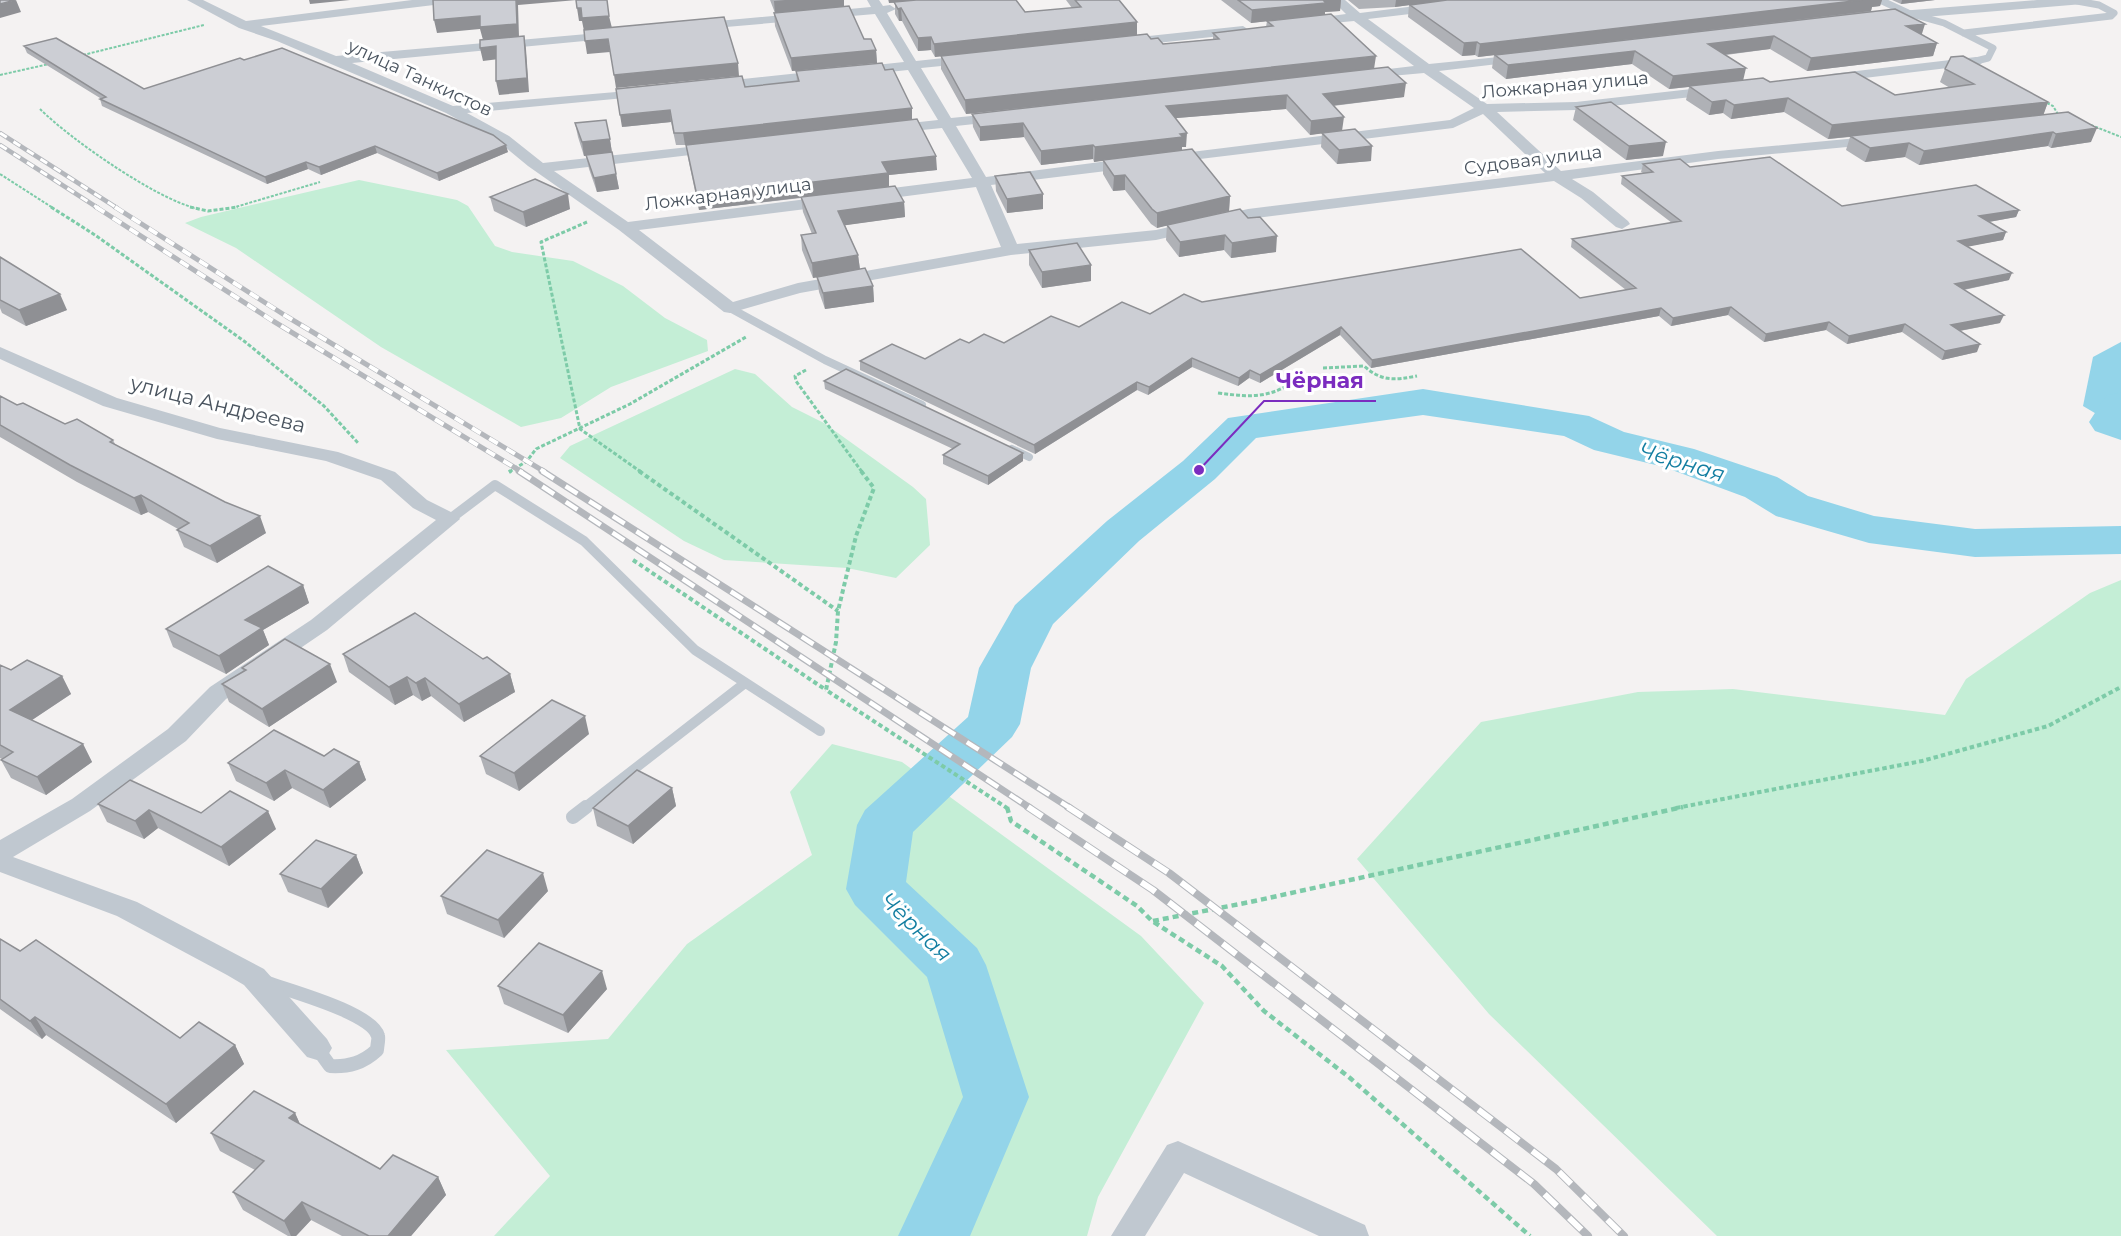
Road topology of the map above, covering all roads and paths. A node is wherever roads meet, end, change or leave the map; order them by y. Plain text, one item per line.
1 (193, 0) edge
2 (442, 0) edge
3 (1338, 0) edge
4 (1494, 0) edge
5 (1880, 0) edge
6 (2083, 0) edge
7 (2077, 1) edge
8 (876, 5) edge
9 (903, 8) edge
10 (1908, 13) junction
11 (2121, 15) edge
12 (2111, 16) junction
13 (230, 18) junction
14 (1358, 18) junction
15 (1861, 18) edge
16 (1291, 24) edge
17 (244, 25) junction
18 (678, 28) edge
19 (1255, 28) edge
20 (630, 33) edge
21 (1964, 33) junction
22 (1113, 44) edge
23 (82, 56) edge
24 (1532, 56) edge
25 (983, 58) edge
26 (333, 60) junction
27 (1976, 61) joint
28 (52, 63) edge
29 (912, 66) junction
30 (1426, 68) junction
31 (0, 75) edge
32 (1347, 78) edge
33 (1813, 80) edge
34 (697, 87) edge
35 (1730, 89) edge
36 (661, 91) edge
37 (2042, 100) edge
38 (1484, 108) junction
39 (40, 109) dead end
40 (451, 110) junction
41 (1014, 116) edge
42 (2062, 120) edge
43 (945, 123) junction
44 (2086, 123) edge
45 (873, 131) edge
46 (2121, 137) edge
47 (1889, 139) edge
48 (730, 147) edge
49 (540, 168) junction
50 (0, 174) edge
51 (1557, 176) junction
52 (320, 182) dead end
53 (981, 182) junction
54 (606, 214) junction
55 (1622, 224) dead end
56 (626, 227) junction
57 (1011, 250) junction
58 (730, 308) junction
59 (765, 326) junction
60 (0, 352) edge
61 (825, 360) junction
62 (1323, 368) dead end
63 (1304, 375) dead end
64 (1417, 376) dead end
65 (1218, 393) dead end
66 (926, 407) edge
67 (580, 429) junction
68 (998, 442) edge
69 (1029, 457) dead end
70 (388, 476) junction
71 (495, 485) junction
72 (450, 519) junction
73 (630, 558) dead end
74 (838, 611) junction
75 (745, 683) junction
76 (2121, 687) edge
77 (826, 690) junction
78 (820, 731) dead end
79 (573, 817) dead end
80 (0, 852) edge
81 (0, 862) edge
82 (1152, 921) junction
83 (254, 977) junction
84 (318, 1048) joint
85 (1127, 1236) edge
86 (1353, 1236) edge
87 (1530, 1236) edge

1 - 13 street, улица Танкистов
2 - 17 street
3 - 14 street
4 - 14 street
5 - 10 lane
6 - 7 street
7 - 10 street
7 - 12 lane
8 - 9 street
8 - 18 street
8 - 29 street
10 - 15 street
10 - 21 lane
11 - 12 lane
12 - 21 lane
13 - 17 street, улица Танкистов
13 - 23 path
14 - 16 street
14 - 30 street
17 - 26 street, улица Танкистов
19 - 22 street
20 - 26 street
21 - 27 lane
24 - 30 street
25 - 29 street
26 - 40 street, улица Танкистов
27 - 33 street
28 - 31 path
29 - 34 street
29 - 43 street
30 - 32 street
30 - 38 street
35 - 38 street, Ложкарная улица
36 - 40 street
37 - 42 path
38 - 51 street
38 - 53 street, Ложкарная улица
39 - 52 path
40 - 49 street, улица Танкистов
41 - 43 street
43 - 45 street
43 - 53 street
44 - 46 path
47 - 51 street, Судовая улица
48 - 49 street
49 - 54 street, улица Танкистов
50 - 70 path
51 - 55 street
51 - 57 street, Судовая улица
53 - 56 street, Ложкарная улица
53 - 57 street
54 - 56 street, улица Танкистов
54 - 67 path
56 - 58 street, улица Танкистов
57 - 58 street, Судовая улица
58 - 59 lane
59 - 61 lane
59 - 67 path
60 - 70 street, улица Андреева
61 - 66 lane
61 - 74 path
62 - 64 path
63 - 65 path
67 - 71 path
67 - 74 path
68 - 69 lane
70 - 72 street, улица Андреева
71 - 72 lane
71 - 75 lane
72 - 80 street
73 - 77 path
74 - 77 path
75 - 78 lane
75 - 79 lane
76 - 82 path
77 - 82 path
81 - 83 street
82 - 87 path
83 - 84 street
83 - 84 lane
85 - 86 street

